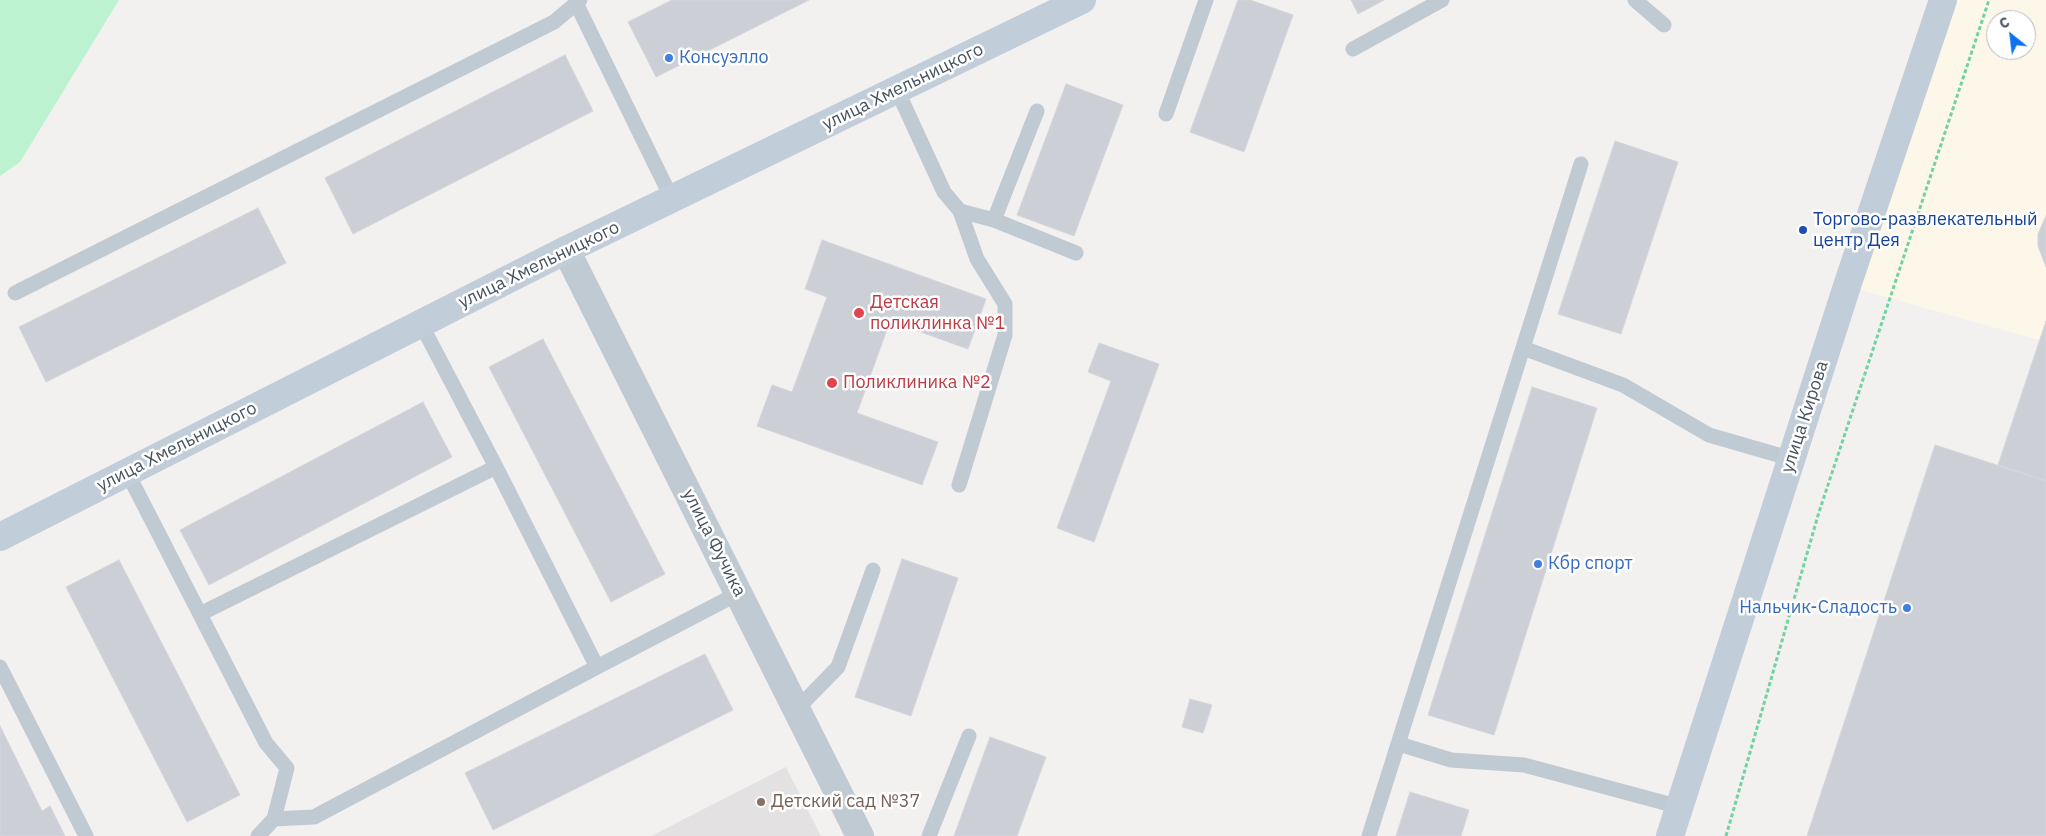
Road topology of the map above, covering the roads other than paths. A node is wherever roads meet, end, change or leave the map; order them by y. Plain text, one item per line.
1 (1082, 0) edge
2 (1206, 0) edge
3 (1442, 0) edge
4 (1636, 0) edge
5 (1943, 0) edge
6 (578, 2) edge
7 (1664, 25) dead end
8 (1353, 49) dead end
9 (897, 90) junction
10 (1037, 111) dead end
11 (1166, 114) dead end
12 (1581, 164) dead end
13 (672, 199) junction
14 (960, 211) junction
15 (994, 220) junction
16 (566, 250) junction
17 (1076, 253) dead end
18 (15, 293) dead end
19 (421, 324) junction
20 (1523, 348) junction
21 (1792, 459) junction
22 (496, 467) junction
23 (127, 472) junction
24 (959, 485) dead end
25 (0, 537) edge
26 (874, 570) dead end
27 (738, 593) junction
28 (200, 614) junction
29 (0, 667) edge
30 (597, 667) junction
31 (797, 709) junction
32 (969, 736) dead end
33 (1399, 744) junction
34 (1680, 807) junction
35 (274, 819) junction
36 (86, 836) edge
37 (258, 836) edge
38 (860, 836) edge
39 (928, 836) edge
40 (1370, 836) edge
41 (1670, 836) edge

1 - 9 street, улица Хмельницкого
2 - 11 lane
3 - 8 lane
4 - 7 lane
5 - 21 street, улица Кирова
6 - 13 lane
6 - 18 lane
9 - 13 street, улица Хмельницкого
9 - 14 lane
10 - 15 lane
12 - 20 lane
13 - 16 street, улица Хмельницкого
14 - 15 lane
14 - 24 lane
15 - 17 lane
16 - 19 street, улица Хмельницкого
16 - 27 street, улица Фучика
19 - 22 lane
19 - 23 street, улица Хмельницкого
20 - 21 lane
20 - 33 lane
21 - 34 street, улица Кирова
22 - 28 lane
22 - 30 lane
23 - 25 street, улица Хмельницкого
23 - 28 lane
26 - 31 lane
27 - 30 lane
27 - 31 street, улица Фучика
28 - 35 lane
29 - 36 lane
30 - 35 lane
31 - 38 street, улица Фучика
32 - 39 lane
33 - 34 lane
33 - 40 lane
34 - 41 street, улица Кирова
35 - 37 lane

